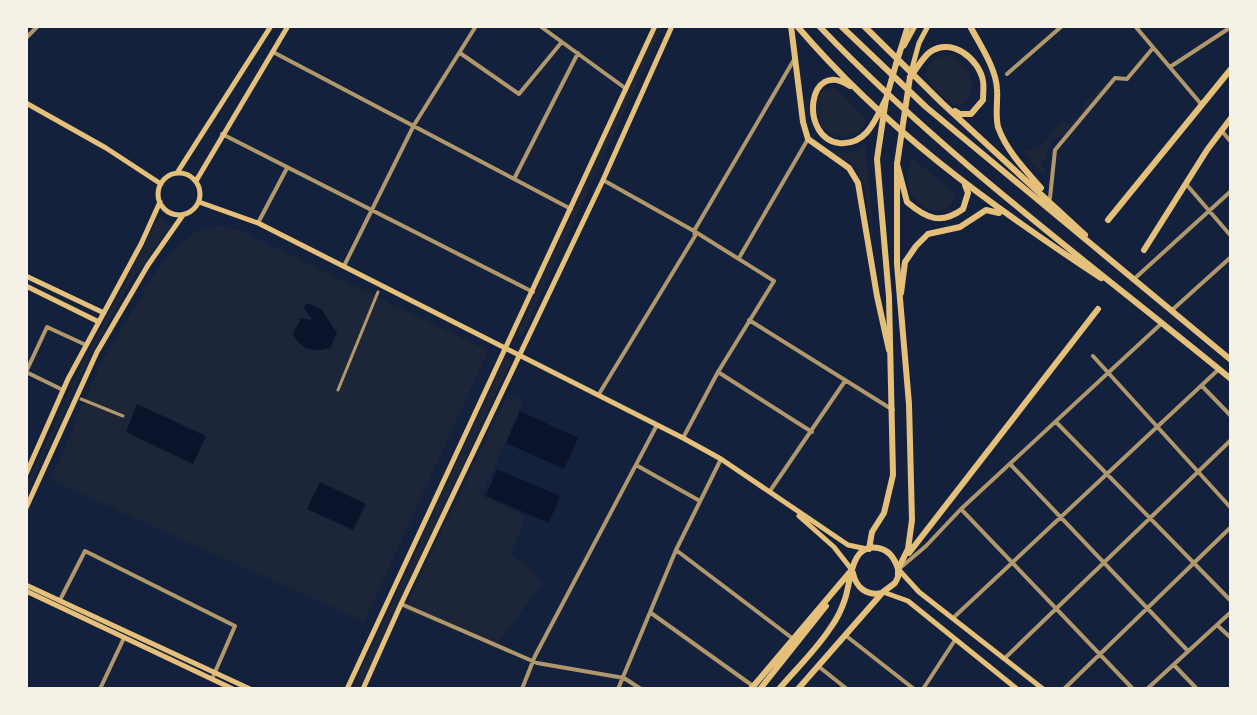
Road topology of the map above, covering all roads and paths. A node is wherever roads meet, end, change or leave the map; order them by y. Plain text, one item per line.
1 (38, 26) edge
2 (288, 26) edge
3 (476, 26) edge
4 (540, 26) edge
5 (655, 26) edge
6 (672, 26) edge
7 (794, 26) edge
8 (819, 26) edge
9 (841, 26) edge
10 (864, 26) edge
11 (908, 26) edge
12 (915, 26) edge
13 (928, 26) edge
14 (970, 26) edge
15 (1062, 26) edge
16 (1135, 26) edge
17 (269, 27) edge
18 (1231, 27) edge
19 (26, 38) edge
20 (561, 43) junction
21 (1153, 48) junction
22 (273, 52) junction
23 (460, 53) junction
24 (578, 53) junction
25 (796, 56) junction
26 (896, 64) junction
27 (1170, 67) junction
28 (1231, 69) edge
29 (1007, 74) dead end
30 (910, 77) junction
31 (627, 89) junction
32 (863, 96) junction
33 (886, 99) junction
34 (26, 103) edge
35 (942, 103) junction
36 (1201, 104) junction
37 (1231, 118) edge
38 (414, 125) junction
39 (1221, 130) junction
40 (222, 134) junction
41 (808, 139) junction
42 (1231, 142) edge
43 (897, 164) junction
44 (287, 168) junction
45 (177, 173) junction
46 (514, 179) junction
47 (603, 180) junction
48 (196, 181) junction
49 (962, 181) junction
50 (161, 184) junction
51 (1186, 184) junction
52 (1231, 191) edge
53 (1050, 198) junction
54 (160, 202) junction
55 (199, 202) junction
56 (571, 209) junction
57 (372, 211) junction
58 (1208, 211) junction
59 (183, 215) junction
60 (1068, 218) junction
61 (1012, 219) junction
62 (1108, 220) dead end
63 (258, 223) junction
64 (694, 231) junction
65 (1231, 236) edge
66 (1144, 250) dead end
67 (1231, 257) edge
68 (739, 258) junction
69 (1110, 260) junction
70 (1226, 262) junction
71 (344, 266) junction
72 (1231, 271) edge
73 (26, 276) edge
74 (1133, 280) junction
75 (26, 286) edge
76 (378, 292) dead end
77 (533, 292) junction
78 (901, 293) junction
79 (1128, 295) junction
80 (1098, 309) dead end
81 (1171, 311) junction
82 (104, 313) junction
83 (749, 320) junction
84 (99, 322) junction
85 (1162, 323) junction
86 (86, 345) junction
87 (506, 346) junction
88 (889, 350) junction
89 (519, 353) junction
90 (1093, 356) dead end
91 (1231, 360) edge
92 (1219, 369) junction
93 (718, 372) junction
94 (1108, 373) junction
95 (1231, 379) edge
96 (845, 381) junction
97 (1202, 385) junction
98 (63, 390) junction
99 (338, 390) dead end
100 (599, 394) junction
101 (81, 399) dead end
102 (893, 410) junction
103 (123, 416) dead end
104 (1231, 416) edge
105 (1056, 422) junction
106 (657, 425) junction
107 (1158, 427) junction
108 (812, 432) junction
109 (683, 438) junction
110 (1231, 440) edge
111 (721, 459) junction
112 (1010, 464) junction
113 (636, 465) junction
114 (1197, 472) junction
115 (26, 474) edge
116 (1107, 474) junction
117 (769, 492) junction
118 (700, 501) junction
119 (787, 504) junction
120 (26, 508) edge
121 (1231, 508) edge
122 (961, 509) junction
123 (1150, 517) junction
124 (1060, 518) junction
125 (1231, 527) edge
126 (869, 549) junction
127 (676, 550) junction
128 (1013, 562) junction
129 (1194, 562) junction
130 (1104, 564) junction
131 (898, 569) junction
132 (852, 570) junction
133 (26, 588) edge
134 (883, 592) junction
135 (1231, 601) edge
136 (58, 604) junction
137 (401, 604) junction
138 (826, 606) dead end
139 (1056, 608) junction
140 (1147, 608) junction
141 (1231, 612) edge
142 (650, 613) junction
143 (953, 618) junction
144 (1217, 625) junction
145 (126, 635) junction
146 (845, 635) junction
147 (792, 638) junction
148 (1231, 638) edge
149 (955, 640) junction
150 (1188, 651) junction
151 (1098, 655) junction
152 (1005, 658) junction
153 (533, 660) junction
154 (1174, 665) junction
155 (818, 666) junction
156 (213, 676) junction
157 (624, 678) junction
158 (755, 688) edge
159 (100, 689) edge
160 (233, 689) edge
161 (250, 689) edge
162 (347, 689) edge
163 (363, 689) edge
164 (522, 689) edge
165 (618, 689) edge
166 (641, 689) edge
167 (779, 689) edge
168 (798, 689) edge
169 (847, 689) edge
170 (914, 689) edge
171 (923, 689) edge
172 (1017, 689) edge
173 (1043, 689) edge
174 (1064, 689) edge
175 (1133, 689) edge
176 (1147, 689) edge
177 (1197, 689) edge

1 - 19 street
2 - 22 main road
3 - 23 street
4 - 20 street
5 - 31 main road
6 - 47 main road
7 - 25 main road
7 - 32 main road
8 - 79 main road
9 - 69 main road
10 - 35 main road
11 - 26 main road
12 - 26 main road
13 - 30 main road
14 - 53 main road
15 - 29 street
16 - 21 street
17 - 45 main road
18 - 27 street
20 - 23 street
20 - 24 street
21 - 27 street
21 - 53 street
22 - 38 street
22 - 40 main road
23 - 38 street
24 - 31 street
24 - 46 street
25 - 41 main road
25 - 64 street
26 - 33 main road
27 - 36 street
28 - 36 main road
30 - 35 main road
30 - 43 main road
31 - 56 main road
32 - 33 main road
32 - 49 main road
33 - 88 main road
34 - 50 main road
35 - 60 main road
36 - 62 main road
37 - 39 main road
38 - 46 street
38 - 57 street
39 - 42 street
39 - 51 main road
40 - 44 street
40 - 48 main road
41 - 68 street
41 - 88 main road
43 - 49 main road
43 - 78 main road
44 - 57 street
44 - 63 street
45 - 48 main road
45 - 50 main road
46 - 56 street
47 - 64 street
47 - 89 main road
48 - 55 main road
49 - 61 main road
50 - 54 main road
51 - 58 street
51 - 66 main road
52 - 58 street
53 - 60 main road
54 - 59 main road
54 - 82 main road
55 - 59 main road
55 - 63 main road
56 - 77 main road
57 - 71 street
57 - 77 street
58 - 65 street
58 - 74 street
59 - 120 main road
60 - 69 main road
61 - 78 main road
61 - 79 main road
63 - 71 main road
64 - 68 street
64 - 100 street
67 - 70 street
68 - 83 street
69 - 74 main road
70 - 72 street
70 - 81 street
71 - 87 main road
73 - 82 main road
74 - 81 main road
75 - 84 main road
76 - 99 street
77 - 87 main road
78 - 131 main road
79 - 85 main road
80 - 131 main road
81 - 91 main road
82 - 84 main road
83 - 93 street
83 - 96 street
84 - 86 main road
85 - 92 main road
85 - 94 street
86 - 98 main road
86 - 98 street
87 - 89 main road
87 - 162 main road
88 - 102 main road
89 - 100 main road
89 - 137 main road
90 - 94 street
92 - 95 main road
92 - 97 street
93 - 108 street
93 - 109 street
94 - 105 street
94 - 107 street
96 - 102 street
96 - 108 street
97 - 104 street
97 - 107 street
98 - 115 main road
100 - 106 main road
101 - 103 street
102 - 126 main road
105 - 112 street
105 - 116 street
106 - 109 main road
106 - 113 street
107 - 114 street
107 - 116 street
108 - 117 street
109 - 111 main road
110 - 114 street
111 - 117 main road
111 - 118 street
112 - 122 street
112 - 124 street
113 - 118 street
113 - 153 street
114 - 121 street
114 - 123 street
116 - 123 street
116 - 124 street
117 - 119 main road
118 - 127 street
119 - 126 main road
119 - 132 main road
122 - 128 street
122 - 131 street
123 - 129 street
123 - 130 street
124 - 128 street
124 - 130 street
125 - 129 street
126 - 131 main road
126 - 132 main road
127 - 142 street
127 - 147 street
128 - 139 street
128 - 143 street
129 - 135 street
129 - 140 street
130 - 139 street
130 - 140 street
131 - 134 main road
131 - 143 main road
132 - 134 main road
132 - 147 main road
132 - 167 main road
133 - 136 main road
134 - 146 main road
134 - 149 main road
136 - 145 main road
136 - 156 street
137 - 153 street
137 - 163 main road
138 - 158 main road
139 - 151 street
139 - 152 street
140 - 150 street
140 - 151 street
141 - 144 street
142 - 157 street
142 - 158 street
143 - 152 main road
144 - 148 street
144 - 150 street
145 - 156 main road
145 - 159 street
146 - 155 main road
146 - 170 street
147 - 158 main road
149 - 171 street
149 - 172 main road
150 - 154 street
151 - 174 street
151 - 175 street
152 - 173 main road
153 - 157 street
153 - 164 street
154 - 176 street
154 - 177 street
155 - 168 main road
155 - 169 street
156 - 160 main road
156 - 161 main road
157 - 165 street
157 - 166 street

